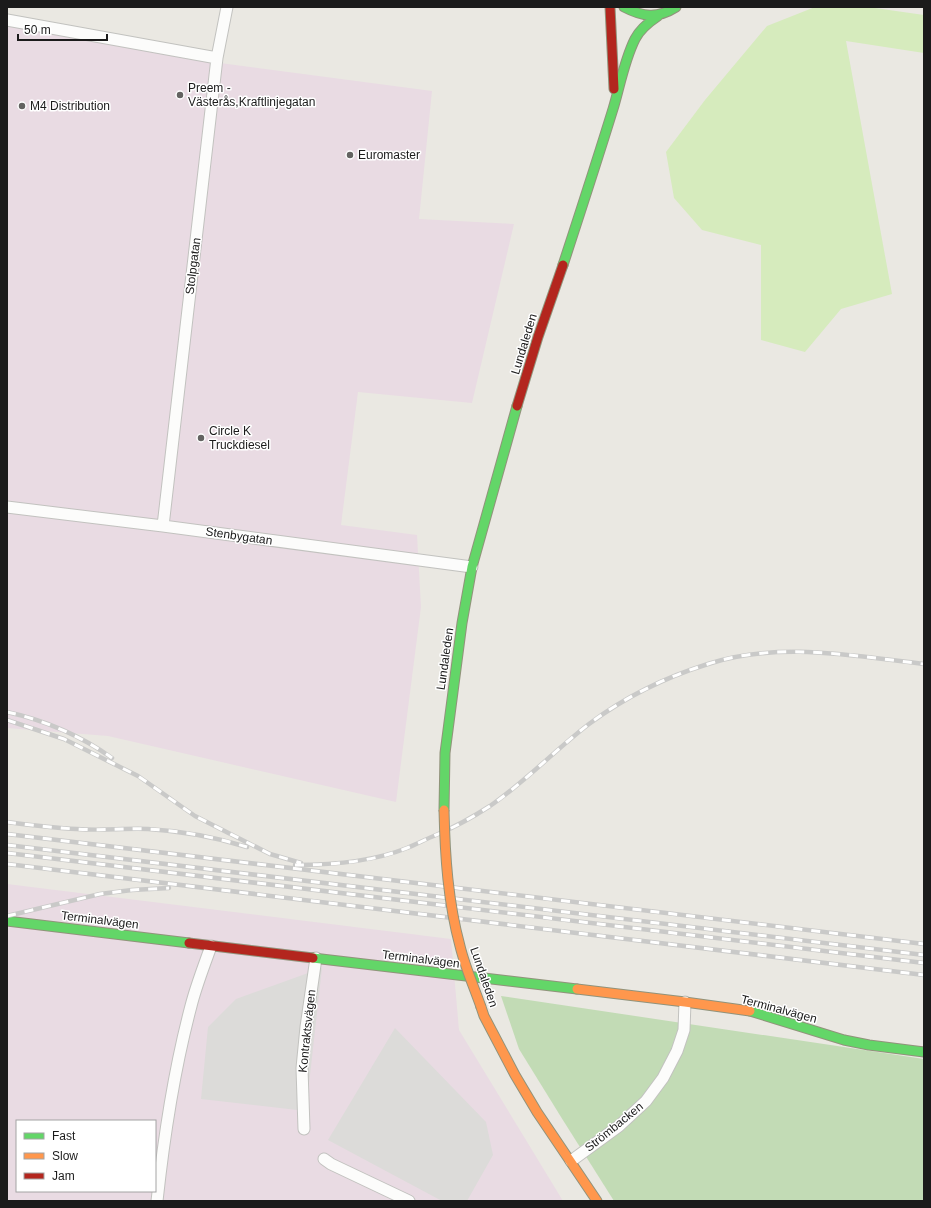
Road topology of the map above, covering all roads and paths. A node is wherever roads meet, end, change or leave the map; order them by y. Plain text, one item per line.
1 (227, 7) edge
2 (610, 7) edge
3 (624, 7) edge
4 (677, 8) edge
5 (658, 16) junction
6 (7, 20) edge
7 (217, 58) junction
8 (614, 106) junction
9 (7, 507) edge
10 (163, 526) junction
11 (472, 567) junction
12 (7, 921) edge
13 (211, 946) junction
14 (316, 958) junction
15 (685, 1002) junction
16 (924, 1052) edge
17 (304, 1129) dead end
18 (324, 1159) dead end
19 (571, 1161) junction
20 (157, 1201) edge
21 (409, 1201) edge
22 (597, 1201) edge

1 - 7 street, Stolpgatan
2 - 8 main road, Lundaleden
3 - 5 main road
4 - 5 main road, Lundaleden
5 - 8 main road, Lundaleden
6 - 7 street
7 - 10 street, Stolpgatan
8 - 11 main road, Lundaleden
9 - 10 street, Stenbygatan
10 - 11 street, Stenbygatan
11 - 19 main road, Lundaleden, bridge
12 - 13 main road, Terminalvägen
13 - 14 main road, Terminalvägen
13 - 20 street
14 - 15 main road, Terminalvägen
14 - 17 street, Kontraktsvägen
15 - 16 main road, Terminalvägen
15 - 19 street, Strömbacken
18 - 21 street
19 - 22 main road, Lundaleden

